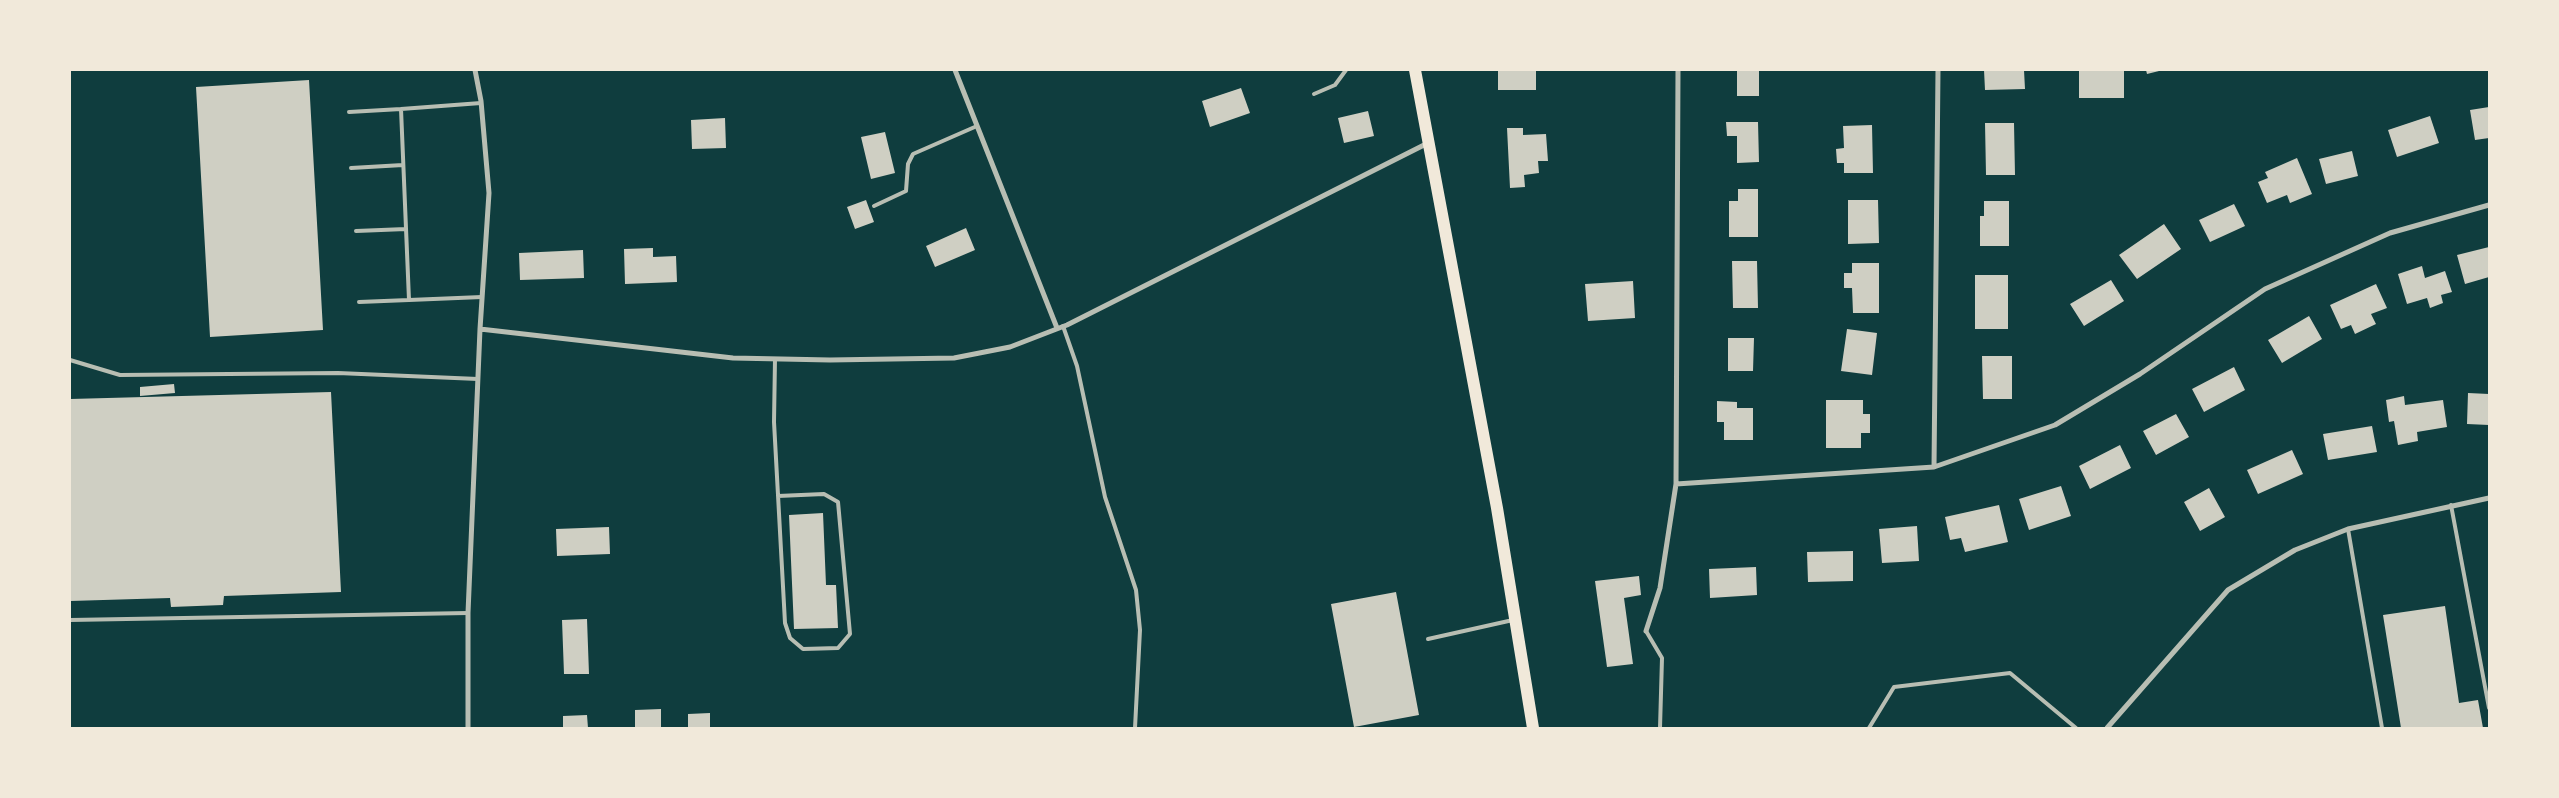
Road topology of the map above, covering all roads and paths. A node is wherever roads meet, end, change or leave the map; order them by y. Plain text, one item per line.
1 (475, 70) edge
2 (955, 70) edge
3 (1346, 70) edge
4 (1415, 70) edge
5 (1678, 70) edge
6 (1938, 70) edge
7 (1314, 94) dead end
8 (481, 103) junction
9 (401, 109) junction
10 (349, 112) dead end
11 (977, 126) junction
12 (1428, 142) junction
13 (403, 165) junction
14 (351, 168) dead end
15 (2489, 205) edge
16 (874, 206) dead end
17 (406, 229) junction
18 (356, 231) dead end
19 (482, 297) junction
20 (409, 300) junction
21 (359, 302) dead end
22 (1063, 326) junction
23 (1057, 328) junction
24 (480, 329) junction
25 (775, 359) junction
26 (70, 360) edge
27 (478, 379) junction
28 (1934, 467) junction
29 (1676, 484) junction
30 (778, 496) junction
31 (2489, 498) edge
32 (2451, 505) junction
33 (2348, 529) junction
34 (468, 613) junction
35 (70, 620) edge
36 (1515, 620) junction
37 (1646, 630) joint
38 (1428, 639) dead end
39 (2489, 708) edge
40 (468, 728) edge
41 (1135, 728) edge
42 (1533, 728) edge
43 (1660, 728) edge
44 (1869, 728) edge
45 (2076, 728) edge
46 (2107, 728) edge
47 (2382, 728) edge

1 - 8 street
2 - 11 street
3 - 7 lane
4 - 12 main road
5 - 29 street
6 - 28 street
8 - 9 lane
8 - 19 street
9 - 10 lane
9 - 13 lane
11 - 16 lane
11 - 23 street
12 - 22 street
12 - 36 main road
13 - 14 lane
13 - 17 lane
15 - 28 street
17 - 18 lane
17 - 20 lane
19 - 20 lane
19 - 24 street
20 - 21 lane
22 - 23 street
22 - 41 lane
23 - 25 street
24 - 25 street
24 - 27 street
25 - 30 lane
26 - 27 lane
27 - 34 street
28 - 29 street
29 - 37 street
30 - 30 lane
31 - 32 street
32 - 33 street
32 - 39 lane
33 - 46 street
33 - 47 lane
34 - 35 lane
34 - 40 street
36 - 38 lane
36 - 42 main road
37 - 43 lane
44 - 45 lane

